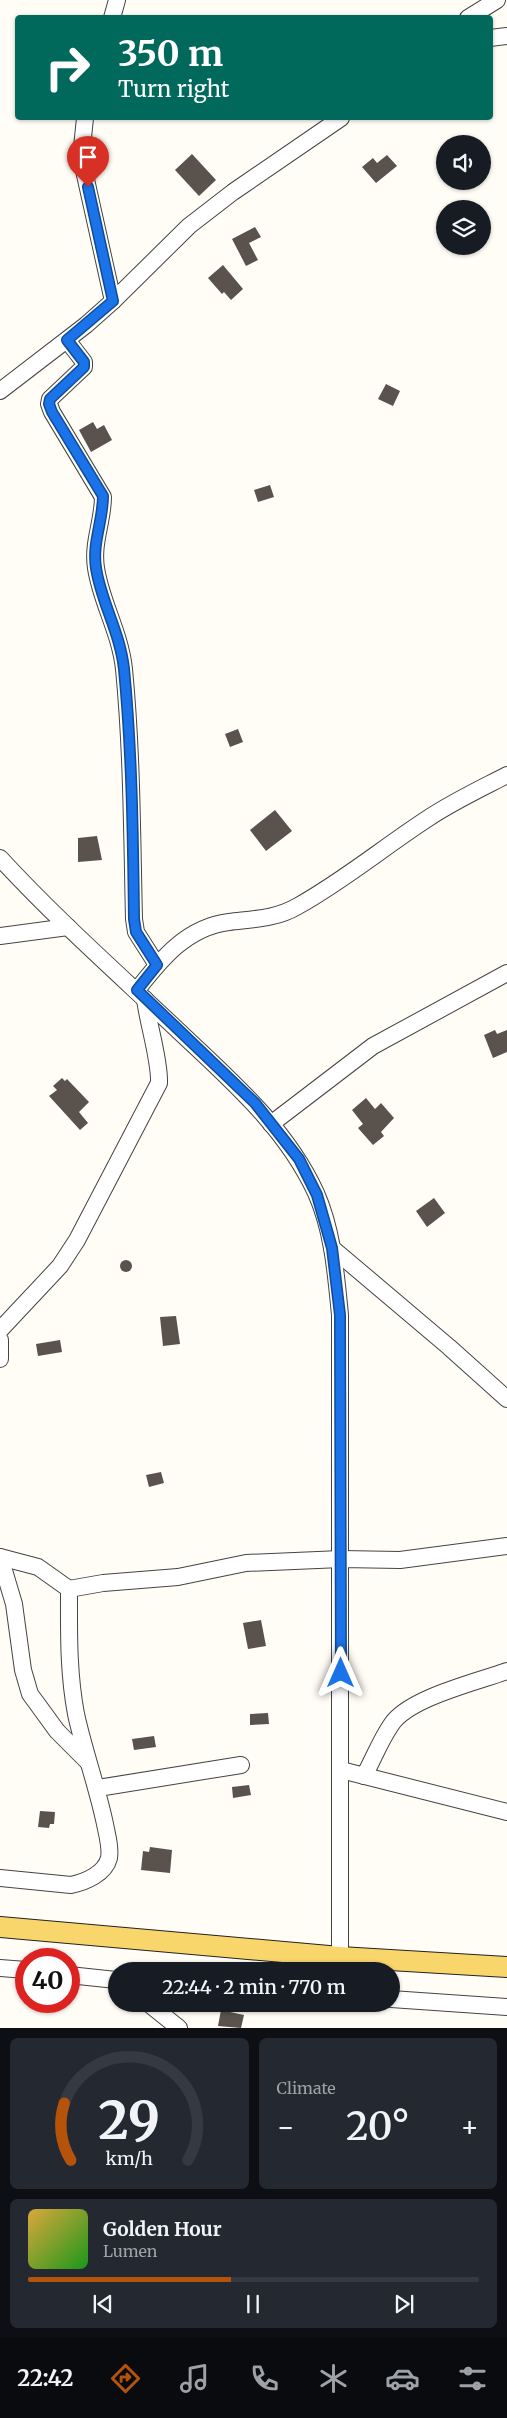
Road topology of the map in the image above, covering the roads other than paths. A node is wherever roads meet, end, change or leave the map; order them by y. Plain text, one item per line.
1 (117, 0) edge
2 (497, 0) edge
3 (113, 15) edge
4 (473, 15) edge
5 (507, 36) edge
6 (493, 38) edge
7 (85, 120) edge
8 (338, 120) edge
9 (113, 301) junction
10 (67, 340) junction
11 (0, 391) edge
12 (507, 775) edge
13 (0, 858) edge
14 (68, 927) junction
15 (0, 936) edge
16 (157, 965) junction
17 (507, 973) edge
18 (141, 994) junction
19 (271, 1124) junction
20 (332, 1248) junction
21 (0, 1330) edge
22 (0, 1340) edge
23 (0, 1359) edge
24 (507, 1399) edge
25 (507, 1546) edge
26 (0, 1557) edge
27 (341, 1559) junction
28 (69, 1589) junction
29 (507, 1671) edge
30 (88, 1762) junction
31 (241, 1765) dead end
32 (341, 1770) junction
33 (364, 1776) junction
34 (98, 1788) junction
35 (507, 1812) edge
36 (0, 1878) edge
37 (0, 1927) edge
38 (340, 1957) junction
39 (507, 1967) edge
40 (0, 1968) edge
41 (15, 1969) edge
42 (80, 1976) edge
43 (108, 1979) edge
44 (400, 2000) edge
45 (507, 2007) edge
46 (159, 2012) edge
47 (179, 2028) edge

1 - 3 street
2 - 4 street
5 - 6 street
7 - 9 street
8 - 9 street
9 - 10 street
10 - 11 street
10 - 16 street
12 - 16 street
13 - 14 street
14 - 15 street
14 - 18 street
16 - 18 street
17 - 19 street
18 - 19 street
18 - 21 street
19 - 20 street
20 - 24 street
20 - 27 street
22 - 23 street
25 - 27 street
26 - 28 street
26 - 30 street
27 - 28 street
27 - 32 street
28 - 30 street
29 - 33 street
30 - 34 street
31 - 34 street
32 - 33 street
32 - 38 street
33 - 35 street
34 - 36 street
37 - 38 main road
38 - 39 main road
40 - 41 street
42 - 43 street
44 - 45 street
46 - 47 street

